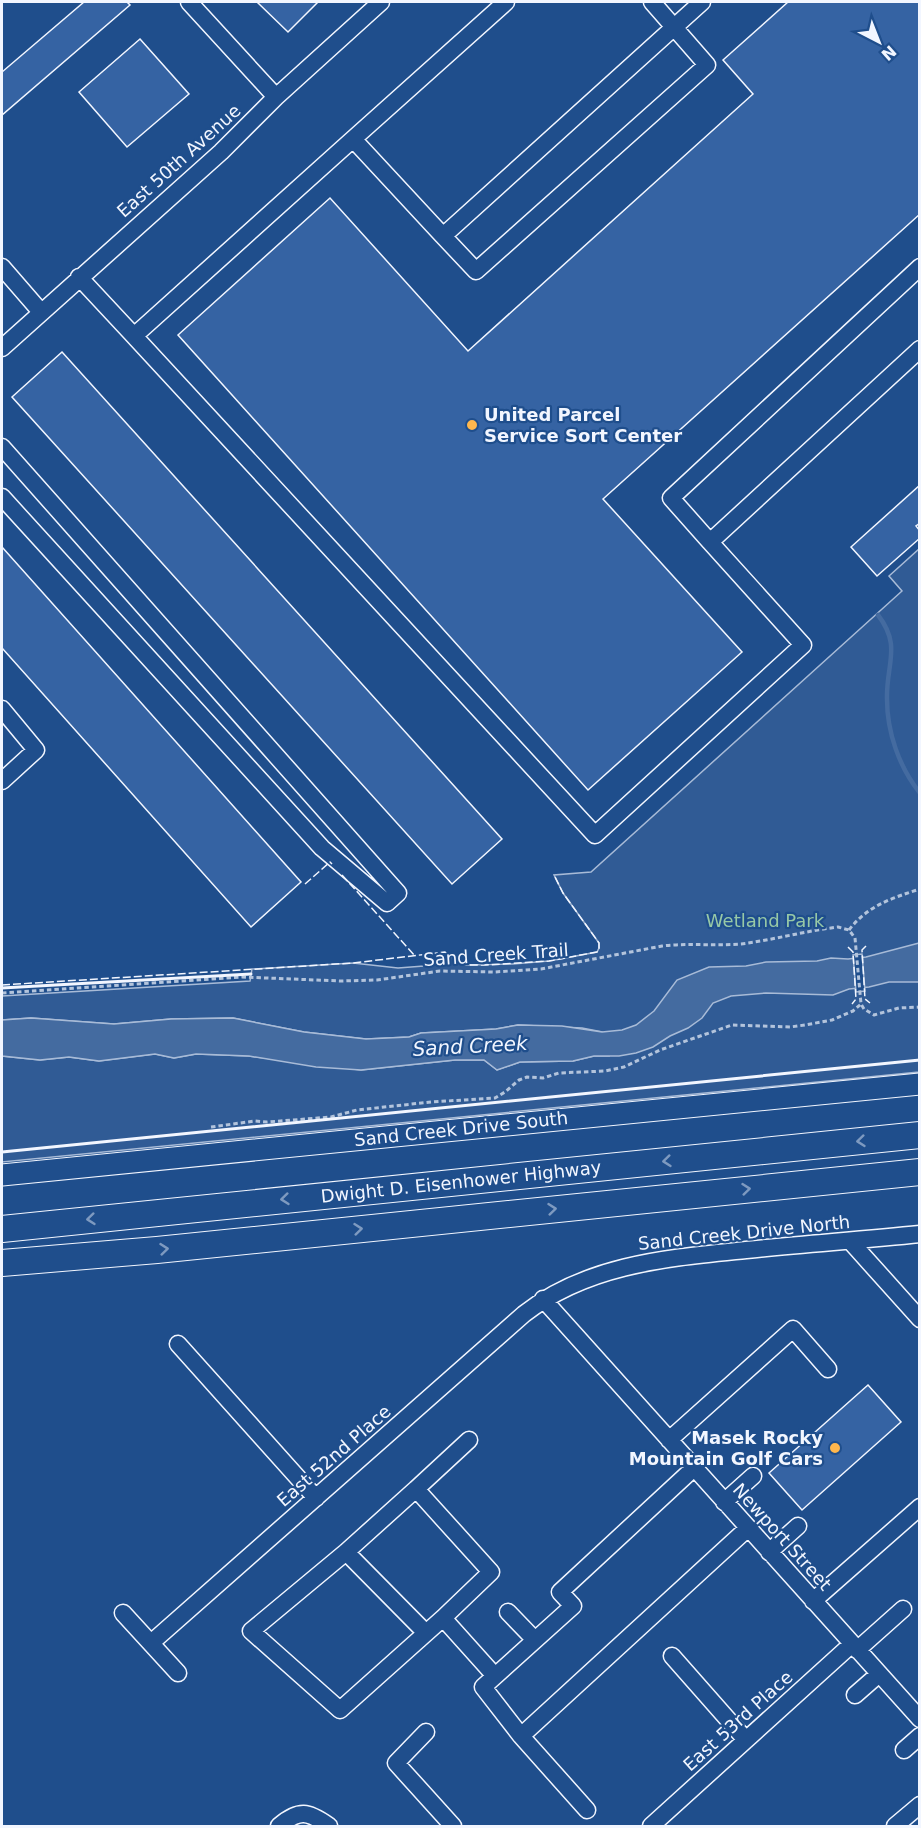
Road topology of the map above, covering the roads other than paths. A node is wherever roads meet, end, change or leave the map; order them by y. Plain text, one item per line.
1 (189, 2) edge
2 (381, 2) edge
3 (506, 2) edge
4 (652, 2) edge
5 (702, 2) edge
6 (674, 27) junction
7 (276, 97) junction
8 (353, 138) junction
9 (443, 236) junction
10 (2, 267) edge
11 (920, 267) edge
12 (79, 277) junction
13 (41, 312) junction
14 (134, 336) junction
15 (2, 348) edge
16 (920, 350) edge
17 (2, 447) edge
18 (2, 497) edge
19 (710, 542) junction
20 (2, 709) edge
21 (2, 782) edge
22 (920, 1084) edge
23 (920, 1136) edge
24 (920, 1172) edge
25 (2, 1175) edge
26 (2, 1229) edge
27 (920, 1234) edge
28 (850, 1241) junction
29 (2, 1263) edge
30 (543, 1299) junction
31 (920, 1319) edge
32 (178, 1344) dead end
33 (828, 1369) dead end
34 (470, 1440) dead end
35 (669, 1440) junction
36 (694, 1468) junction
37 (753, 1476) dead end
38 (416, 1489) junction
39 (316, 1498) junction
40 (724, 1502) junction
41 (920, 1506) edge
42 (798, 1526) dead end
43 (748, 1528) junction
44 (346, 1552) junction
45 (769, 1552) junction
46 (813, 1601) junction
47 (903, 1609) dead end
48 (508, 1612) dead end
49 (123, 1613) dead end
50 (443, 1618) junction
51 (426, 1633) junction
52 (535, 1640) junction
53 (151, 1643) junction
54 (855, 1647) junction
55 (672, 1656) dead end
56 (178, 1673) dead end
57 (879, 1674) junction
58 (495, 1677) junction
59 (855, 1695) dead end
60 (920, 1719) edge
61 (426, 1732) dead end
62 (521, 1736) junction
63 (920, 1736) edge
64 (746, 1740) junction
65 (904, 1750) dead end
66 (920, 1805) edge
67 (586, 1810) dead end
68 (279, 1827) edge
69 (329, 1827) edge
70 (453, 1827) edge
71 (651, 1827) edge
72 (895, 1827) edge

1 - 7 street
2 - 7 street, East 50th Avenue
3 - 8 street
4 - 6 street
5 - 6 street
6 - 9 street
6 - 9 street
7 - 12 street, East 50th Avenue
8 - 9 street
8 - 14 street
10 - 13 street
11 - 19 street
12 - 13 street, East 50th Avenue
12 - 14 street
13 - 15 street, East 50th Avenue
14 - 19 street
16 - 19 street
17 - 18 street
20 - 21 street
22 - 25 main road, Sand Creek Drive South
23 -> 26 highway, Dwight D. Eisenhower Highway
29 -> 24 highway, Dwight D. Eisenhower Highway
27 - 28 street, Sand Creek Drive North
28 - 30 street, Sand Creek Drive North
28 - 31 street
30 - 35 street, Newport Street
30 - 39 street, East 52nd Place
32 - 39 street
33 - 35 street
34 - 38 street
35 - 36 street, Newport Street
36 - 40 street, Newport Street
36 - 52 street
37 - 40 street
38 - 44 street
38 - 50 street
39 - 53 street, East 52nd Place
40 - 43 street, Newport Street
41 - 46 street
42 - 45 street
43 - 45 street, Newport Street
43 - 62 street
44 - 51 street
44 - 51 street
45 - 46 street, Newport Street
46 - 54 street, Newport Street
47 - 54 street, East 53rd Place
48 - 52 street
49 - 53 street
50 - 51 street
50 - 58 street
52 - 58 street
53 - 56 street
54 - 57 street, Newport Street
54 - 64 street, East 53rd Place
55 - 64 street
57 - 59 street
57 - 60 street, Newport Street
58 - 62 street
61 - 70 street
62 - 67 street
63 - 65 street
64 - 71 street, East 53rd Place
66 - 72 street
68 - 69 street

